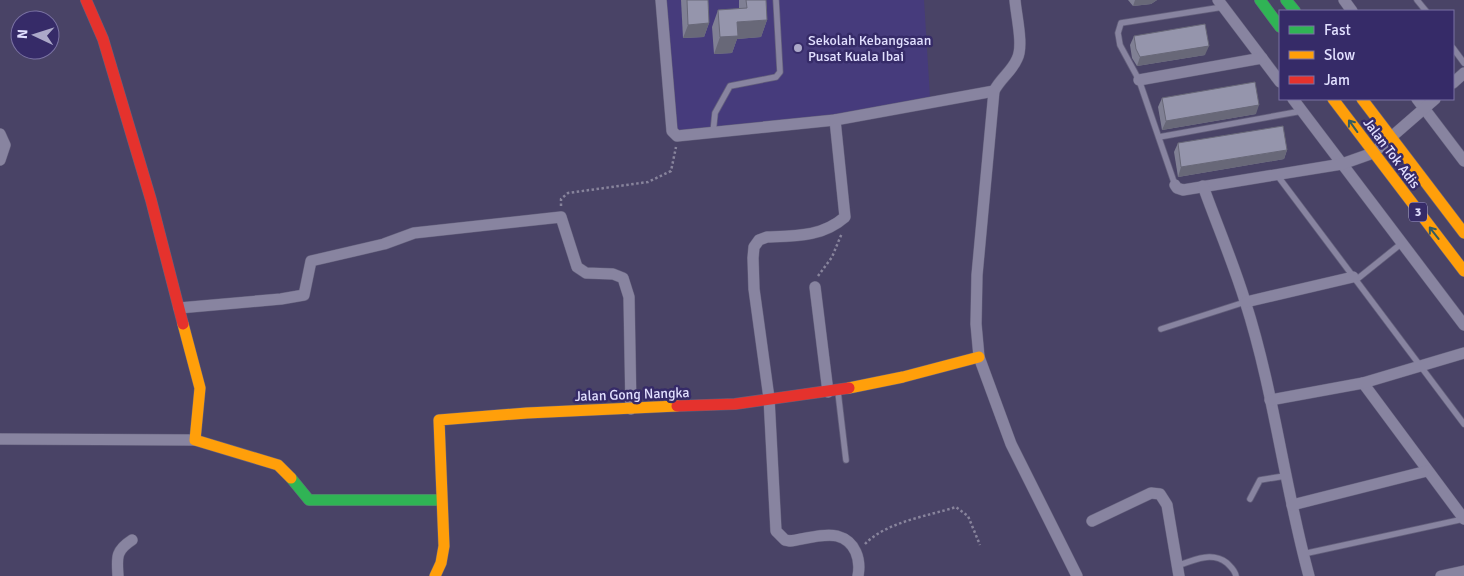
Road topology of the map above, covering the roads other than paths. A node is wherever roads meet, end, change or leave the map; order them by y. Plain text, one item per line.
1 (86, 0) edge
2 (661, 0) edge
3 (776, 0) edge
4 (1015, 0) edge
5 (1260, 0) edge
6 (1286, 0) edge
7 (1220, 3) edge
8 (1294, 10) edge
9 (1279, 26) edge
10 (1454, 49) edge
11 (1262, 58) junction
12 (1464, 63) edge
13 (1464, 73) edge
14 (1139, 80) junction
15 (1279, 81) edge
16 (1454, 82) edge
17 (994, 91) junction
18 (1294, 100) edge
19 (1334, 100) edge
20 (1363, 100) edge
21 (1418, 100) edge
22 (1434, 100) edge
23 (1425, 109) junction
24 (1302, 111) junction
25 (835, 120) junction
26 (713, 133) junction
27 (0, 134) edge
28 (1159, 137) junction
29 (1392, 138) junction
30 (1373, 153) junction
31 (0, 160) edge
32 (1464, 161) edge
33 (1342, 164) junction
34 (1277, 176) junction
35 (1175, 185) joint
36 (1203, 186) junction
37 (1464, 233) edge
38 (1402, 243) junction
39 (1464, 272) edge
40 (1354, 278) junction
41 (815, 287) road end
42 (1246, 302) junction
43 (179, 308) junction
44 (1464, 324) edge
45 (1161, 329) dead end
46 (1464, 353) edge
47 (979, 357) junction
48 (1420, 366) junction
49 (1362, 383) junction
50 (833, 391) junction
51 (769, 398) junction
52 (1270, 400) junction
53 (631, 409) junction
54 (1464, 424) edge
55 (0, 439) edge
56 (194, 440) junction
57 (846, 460) dead end
58 (1427, 470) junction
59 (1285, 476) junction
60 (1250, 499) dead end
61 (441, 500) junction
62 (1292, 505) junction
63 (1464, 519) edge
64 (1092, 521) dead end
65 (132, 540) dead end
66 (1303, 554) junction
67 (1178, 571) edge
68 (1464, 571) edge
69 (118, 576) edge
70 (435, 576) edge
71 (858, 576) edge
72 (1077, 576) edge
73 (1236, 576) edge
74 (1309, 576) edge
75 (1441, 576) edge

1 - 43 street
2 - 26 street
3 - 26 lane
4 - 17 street
5 - 9 street
6 - 8 street
7 - 11 street
7 - 14 lane
10 - 12 lane
11 - 14 street
11 - 15 street
13 - 16 street
14 - 28 lane
17 - 25 street
17 - 47 street
18 - 24 street
30 -> 19 street, Jalan Tok Adis / 3
20 - 29 street, Jalan Tok Adis / 3
21 - 23 street
22 - 23 street
23 - 29 street
23 - 32 street
24 - 28 lane
24 - 33 street
25 - 26 street
25 - 51 street
27 - 31 street
28 - 35 lane
29 - 30 street
29 - 37 street, Jalan Tok Adis / 3
30 - 33 street
39 -> 30 street, Jalan Tok Adis / 3
33 - 34 street
33 - 38 street
34 - 36 street
34 - 40 lane
35 - 36 street
36 - 42 street
38 - 40 lane
38 - 44 street
40 - 42 street
40 - 48 lane
41 - 50 street
42 - 45 lane
42 - 52 street
43 - 53 street
43 - 56 street
46 - 48 street
47 - 50 street, Jalan Gong Nangka
47 - 72 street
48 - 49 street
48 - 54 lane
49 - 52 street
49 - 58 street
50 - 51 street, Jalan Gong Nangka
50 - 57 lane
51 - 53 street, Jalan Gong Nangka
51 - 71 street
52 - 59 street
53 - 61 street, Jalan Gong Nangka
55 - 56 street
56 - 61 street
58 - 62 street
58 - 63 street
59 - 60 lane
59 - 62 street
61 - 70 street, Jalan Gong Nangka
62 - 66 street
63 - 66 lane
64 - 67 street
65 - 69 street
66 - 74 street
67 - 73 lane
68 - 75 street

